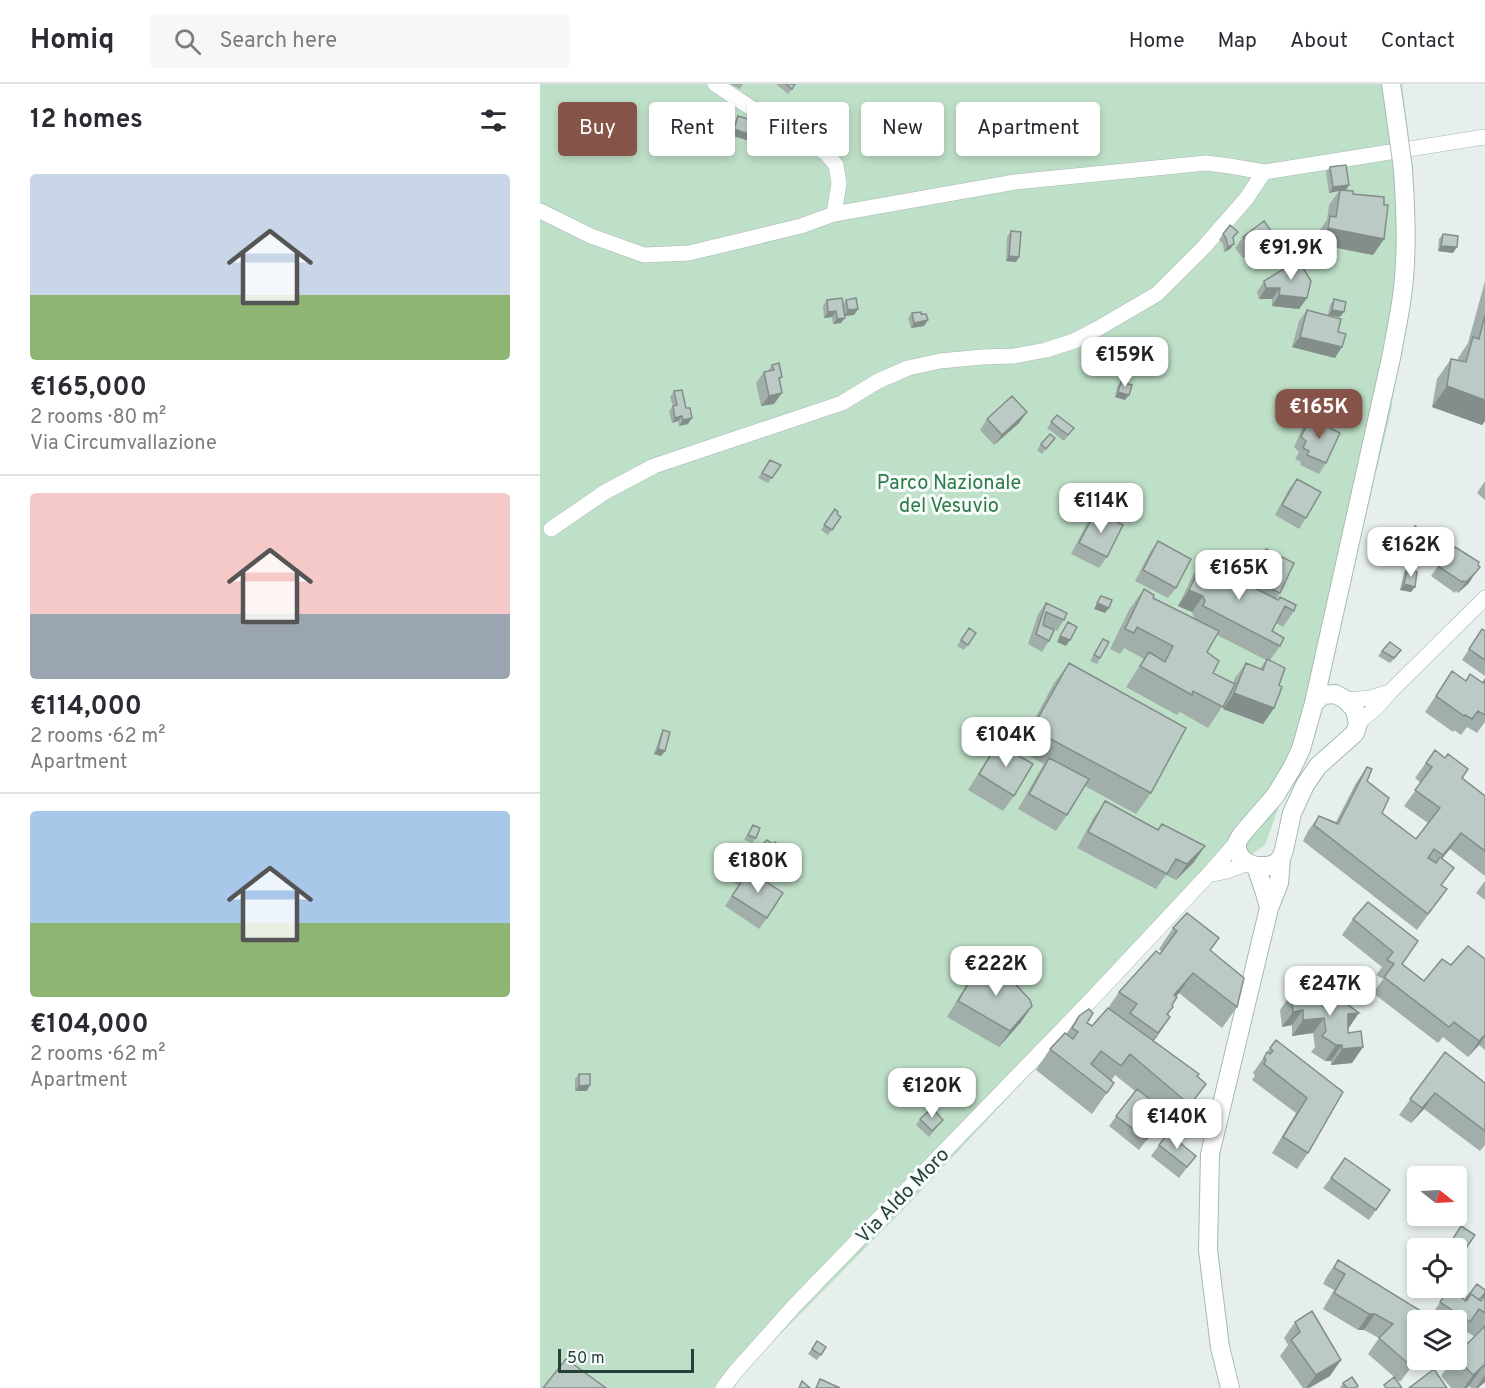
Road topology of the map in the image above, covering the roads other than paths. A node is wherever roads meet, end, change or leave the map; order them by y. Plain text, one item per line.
1 (715, 84) edge
2 (1391, 84) edge
3 (1485, 137) edge
4 (1264, 172) junction
5 (540, 211) edge
6 (834, 214) junction
7 (551, 529) dead end
8 (1485, 598) edge
9 (1325, 657) junction
10 (1390, 692) junction
11 (1341, 697) junction
12 (1314, 703) junction
13 (1358, 723) junction
14 (1237, 842) junction
15 (1281, 858) junction
16 (1252, 865) junction
17 (1208, 875) junction
18 (1269, 908) junction
19 (723, 1388) edge
20 (1230, 1388) edge

1 - 6 street
2 - 9 main road, bridge
3 - 4 street
4 - 6 street
4 - 7 street
5 - 6 street
8 - 10 street
9 - 11 main road
9 - 12 main road
10 - 11 street
10 - 13 street
11 - 12 main road
11 - 13 main road
12 - 14 main road
13 - 15 main road
14 - 16 main road
14 - 17 street, Via Aldo Moro
15 - 16 main road
15 - 18 main road
16 - 17 street
16 - 18 main road
17 - 19 street, Via Aldo Moro
18 - 20 main road

